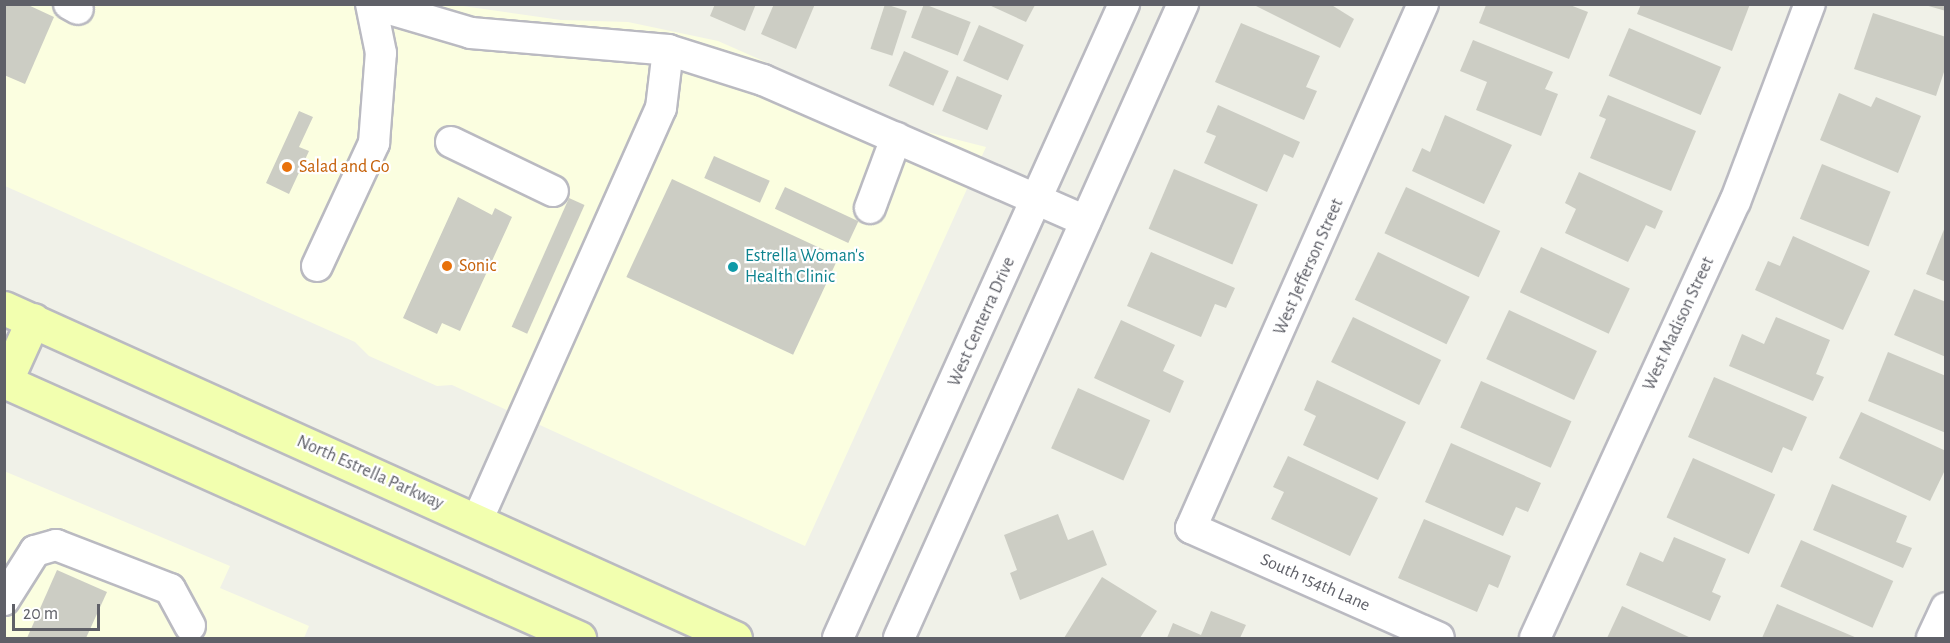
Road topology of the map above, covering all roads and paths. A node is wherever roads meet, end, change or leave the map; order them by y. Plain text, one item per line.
1 (372, 4) edge
2 (1124, 4) edge
3 (1183, 4) edge
4 (1423, 4) edge
5 (1810, 4) edge
6 (668, 50) junction
7 (896, 138) junction
8 (451, 142) dead end
9 (553, 191) dead end
10 (1037, 200) junction
11 (870, 208) dead end
12 (1086, 221) junction
13 (317, 266) dead end
14 (19, 314) edge
15 (5, 382) edge
16 (477, 521) junction
17 (1191, 528) joint
18 (4, 600) edge
19 (1946, 608) edge
20 (190, 626) dead end
21 (579, 639) edge
22 (735, 639) edge
23 (838, 639) edge
24 (899, 639) edge
25 (1439, 639) edge
26 (1535, 639) edge
27 (1932, 639) edge

1 - 6 street
1 - 13 street
2 - 10 street, West Centerra Drive
3 - 12 street
4 - 17 street, West Jefferson Street
5 - 26 street, West Madison Street
6 - 7 street
6 - 16 street
7 - 10 street
7 - 11 street
8 - 9 street
10 - 12 street
10 - 23 street, West Centerra Drive
12 - 24 street
14 - 15 main road
14 - 16 main road, North Estrella Parkway
15 - 21 main road
16 - 22 main road, North Estrella Parkway
17 - 25 street, South 154th Lane
18 - 20 street
19 - 27 street

